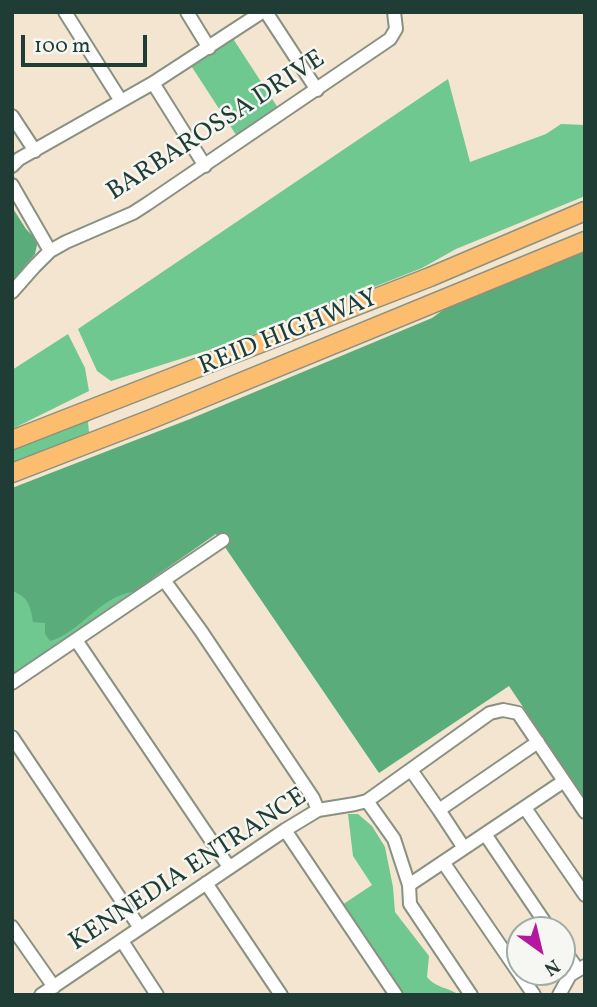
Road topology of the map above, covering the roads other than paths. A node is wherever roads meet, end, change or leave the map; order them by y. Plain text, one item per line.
1 (65, 12) edge
2 (187, 12) edge
3 (264, 12) edge
4 (394, 12) edge
5 (209, 48) junction
6 (153, 83) junction
7 (317, 90) junction
8 (121, 102) junction
9 (12, 116) edge
10 (35, 150) junction
11 (12, 166) edge
12 (205, 166) junction
13 (12, 185) edge
14 (585, 205) edge
15 (585, 211) edge
16 (564, 219) junction
17 (585, 241) edge
18 (50, 251) junction
19 (12, 292) edge
20 (12, 440) edge
21 (12, 473) edge
22 (223, 540) dead end
23 (164, 580) junction
24 (76, 640) junction
25 (12, 683) edge
26 (12, 737) edge
27 (538, 742) junction
28 (411, 770) junction
29 (564, 781) junction
30 (367, 801) junction
31 (525, 808) junction
32 (318, 810) junction
33 (439, 810) junction
34 (585, 812) edge
35 (285, 830) junction
36 (485, 834) junction
37 (464, 848) junction
38 (443, 862) junction
39 (229, 867) junction
40 (206, 883) junction
41 (409, 885) junction
42 (585, 895) edge
43 (541, 916) edge
44 (12, 927) edge
45 (140, 928) junction
46 (122, 941) junction
47 (581, 968) edge
48 (54, 987) junction
49 (41, 995) edge
50 (157, 995) edge
51 (281, 995) edge
52 (396, 995) edge
53 (471, 995) edge
54 (534, 995) edge
55 (559, 995) edge

1 - 8 street
2 - 5 street
3 - 5 street
3 - 7 street
4 - 7 street, BARBAROSSA DRIVE
5 - 6 street
6 - 8 street
6 - 12 street
7 - 12 street, BARBAROSSA DRIVE
8 - 10 street
9 - 10 street
10 - 11 street
12 - 18 street, BARBAROSSA DRIVE
13 - 18 street
14 - 16 highway
15 - 16 highway, REID HIGHWAY
16 - 20 highway, REID HIGHWAY
17 - 21 highway, REID HIGHWAY
18 - 19 street, BARBAROSSA DRIVE
22 - 23 street
23 - 24 street
23 - 32 street
24 - 25 street
24 - 39 street
26 - 45 street
27 - 28 street
27 - 29 street
27 - 33 street
28 - 30 street
28 - 33 street
29 - 31 street
29 - 34 street
30 - 32 street, KENNEDIA ENTRANCE
30 - 41 street
31 - 36 street
31 - 42 street
32 - 35 street, KENNEDIA ENTRANCE
33 - 37 street
35 - 39 street, KENNEDIA ENTRANCE
35 - 52 street
36 - 37 street
36 - 43 street
37 - 38 street
38 - 41 street
38 - 54 street
39 - 40 street, KENNEDIA ENTRANCE
40 - 45 street, KENNEDIA ENTRANCE
40 - 51 street
41 - 53 street
44 - 48 street
45 - 46 street, KENNEDIA ENTRANCE
46 - 48 street, KENNEDIA ENTRANCE
46 - 50 street
47 - 55 street
48 - 49 street, KENNEDIA ENTRANCE

